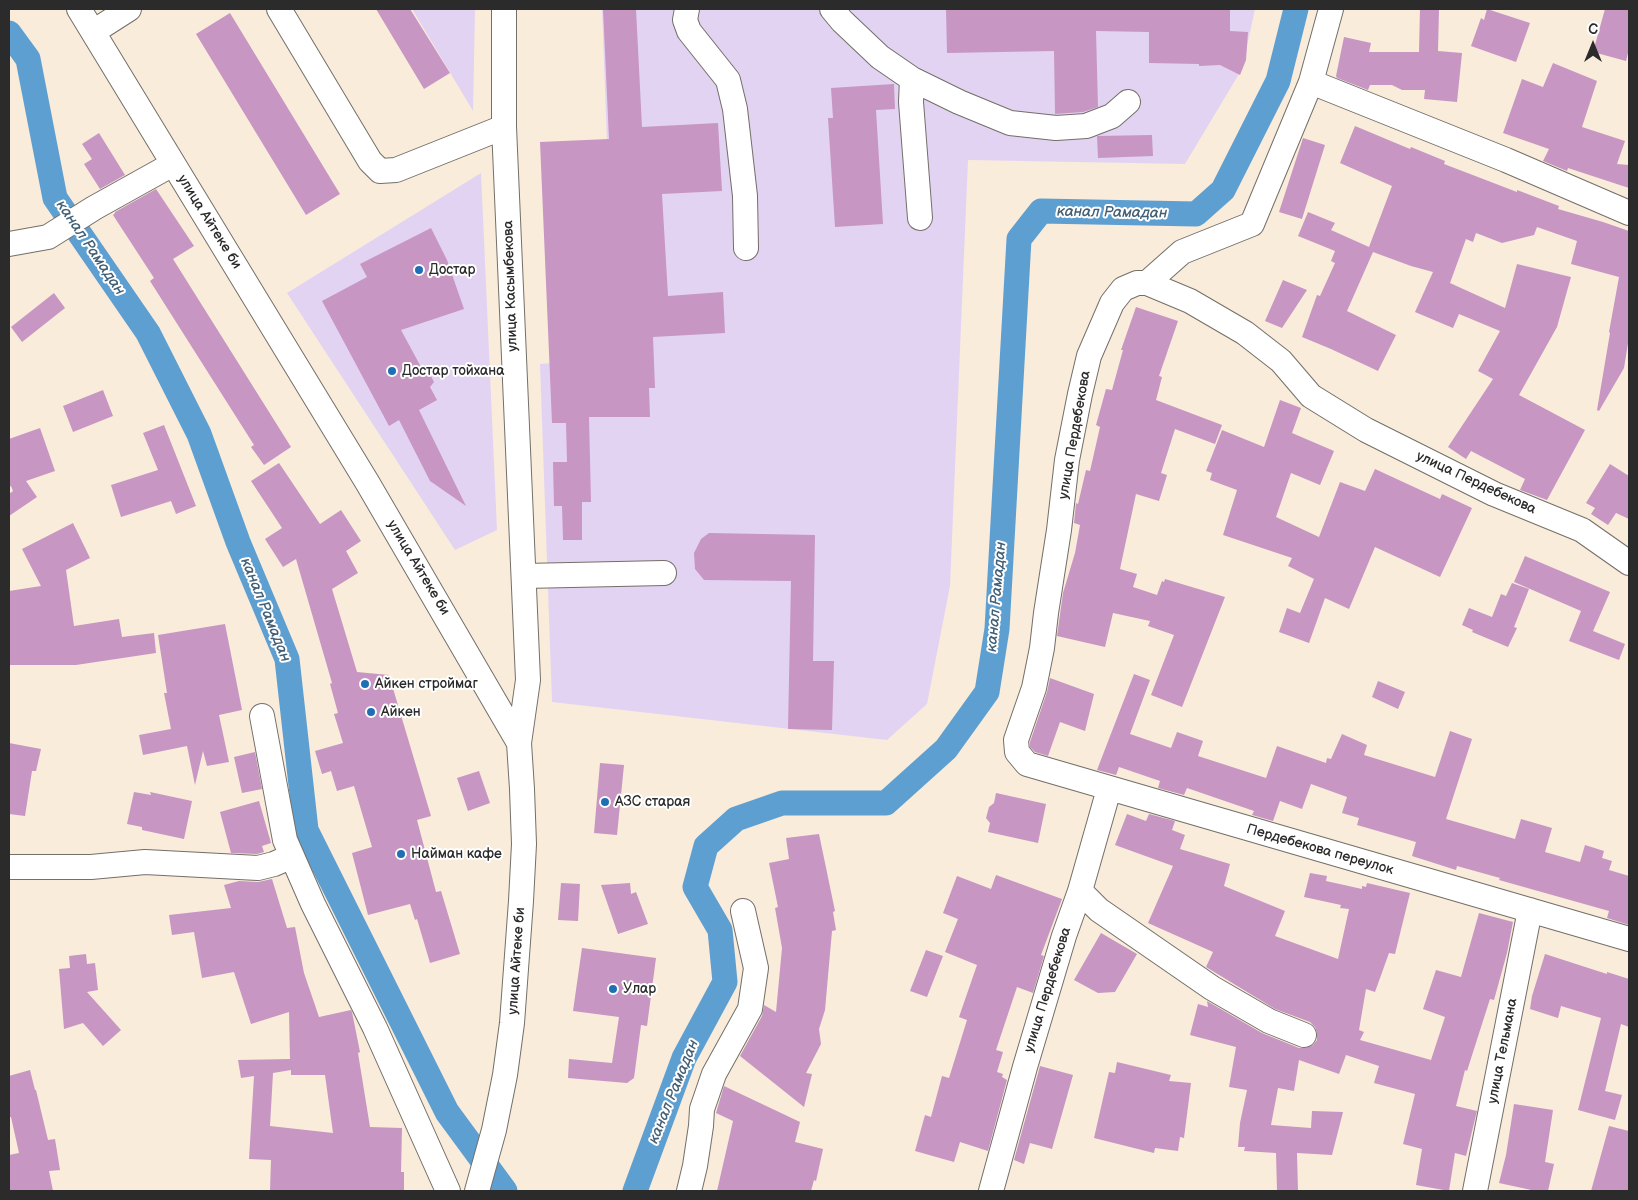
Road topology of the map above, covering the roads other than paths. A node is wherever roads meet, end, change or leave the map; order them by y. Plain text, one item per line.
1 (79, 9) edge
2 (129, 9) edge
3 (279, 9) edge
4 (504, 9) edge
5 (687, 9) edge
6 (832, 9) edge
7 (1331, 9) edge
8 (93, 32) junction
9 (912, 79) junction
10 (1311, 82) junction
11 (1128, 102) dead end
12 (504, 126) junction
13 (173, 164) junction
14 (1629, 213) edge
15 (920, 218) dead end
16 (9, 244) edge
17 (746, 248) dead end
18 (1147, 283) junction
19 (1629, 563) edge
20 (664, 573) dead end
21 (524, 576) junction
22 (262, 716) dead end
23 (519, 743) junction
24 (1018, 752) joint
25 (1109, 789) junction
26 (292, 856) junction
27 (9, 867) edge
28 (1080, 891) junction
29 (1530, 910) junction
30 (743, 911) dead end
31 (1629, 939) edge
32 (1304, 1035) dead end
33 (448, 1191) edge
34 (477, 1191) edge
35 (689, 1191) edge
36 (991, 1191) edge
37 (1475, 1191) edge

1 - 8 street, улица Айтеке би
2 - 8 street
3 - 12 street
4 - 12 street, улица Касымбекова
5 - 17 street
6 - 9 street
7 - 10 street
8 - 13 street, улица Айтеке би
9 - 11 street
9 - 15 street
10 - 14 street
10 - 18 street
12 - 21 street, улица Касымбекова
13 - 16 street
13 - 23 street, улица Айтеке би
18 - 19 street, улица Пердебекова
18 - 24 street, улица Пердебекова
20 - 21 street
21 - 23 street, улица Касымбекова
22 - 26 street
23 - 34 street, улица Айтеке би
24 - 25 street, Пердебекова переулок
25 - 28 street, улица Пердебекова
25 - 29 street, Пердебекова переулок
26 - 27 street
26 - 33 street
28 - 32 street
28 - 36 street, улица Пердебекова
29 - 31 street, Пердебекова переулок
29 - 37 street, улица Тельмана
30 - 35 street

